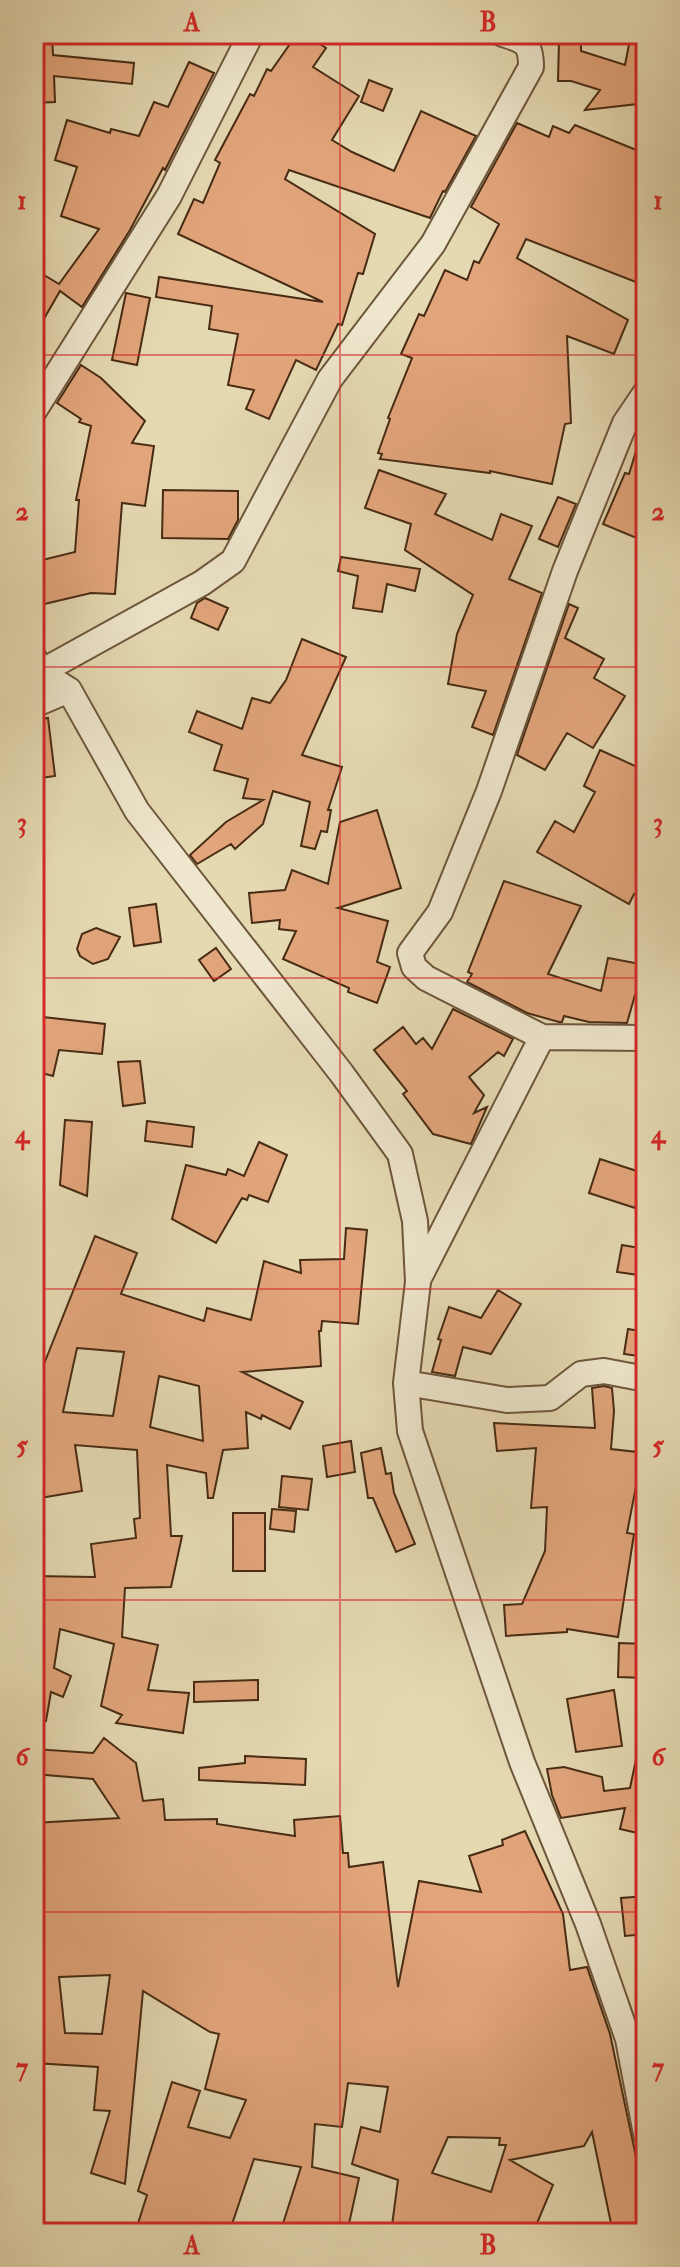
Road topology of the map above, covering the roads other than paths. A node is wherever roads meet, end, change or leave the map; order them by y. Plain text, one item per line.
1 (251, 34) edge
2 (503, 34) edge
3 (646, 392) edge
4 (34, 411) edge
5 (37, 665) edge
6 (69, 690) junction
7 (34, 705) edge
8 (542, 1037) junction
9 (646, 1038) edge
10 (418, 1282) junction
11 (646, 1379) edge
12 (406, 1383) junction
13 (646, 2134) edge

1 - 4 street
2 - 5 street
3 - 8 street
5 - 6 street
6 - 7 street
6 - 10 street
8 - 9 street
8 - 10 street
10 - 12 street
11 - 12 street
12 - 13 street

